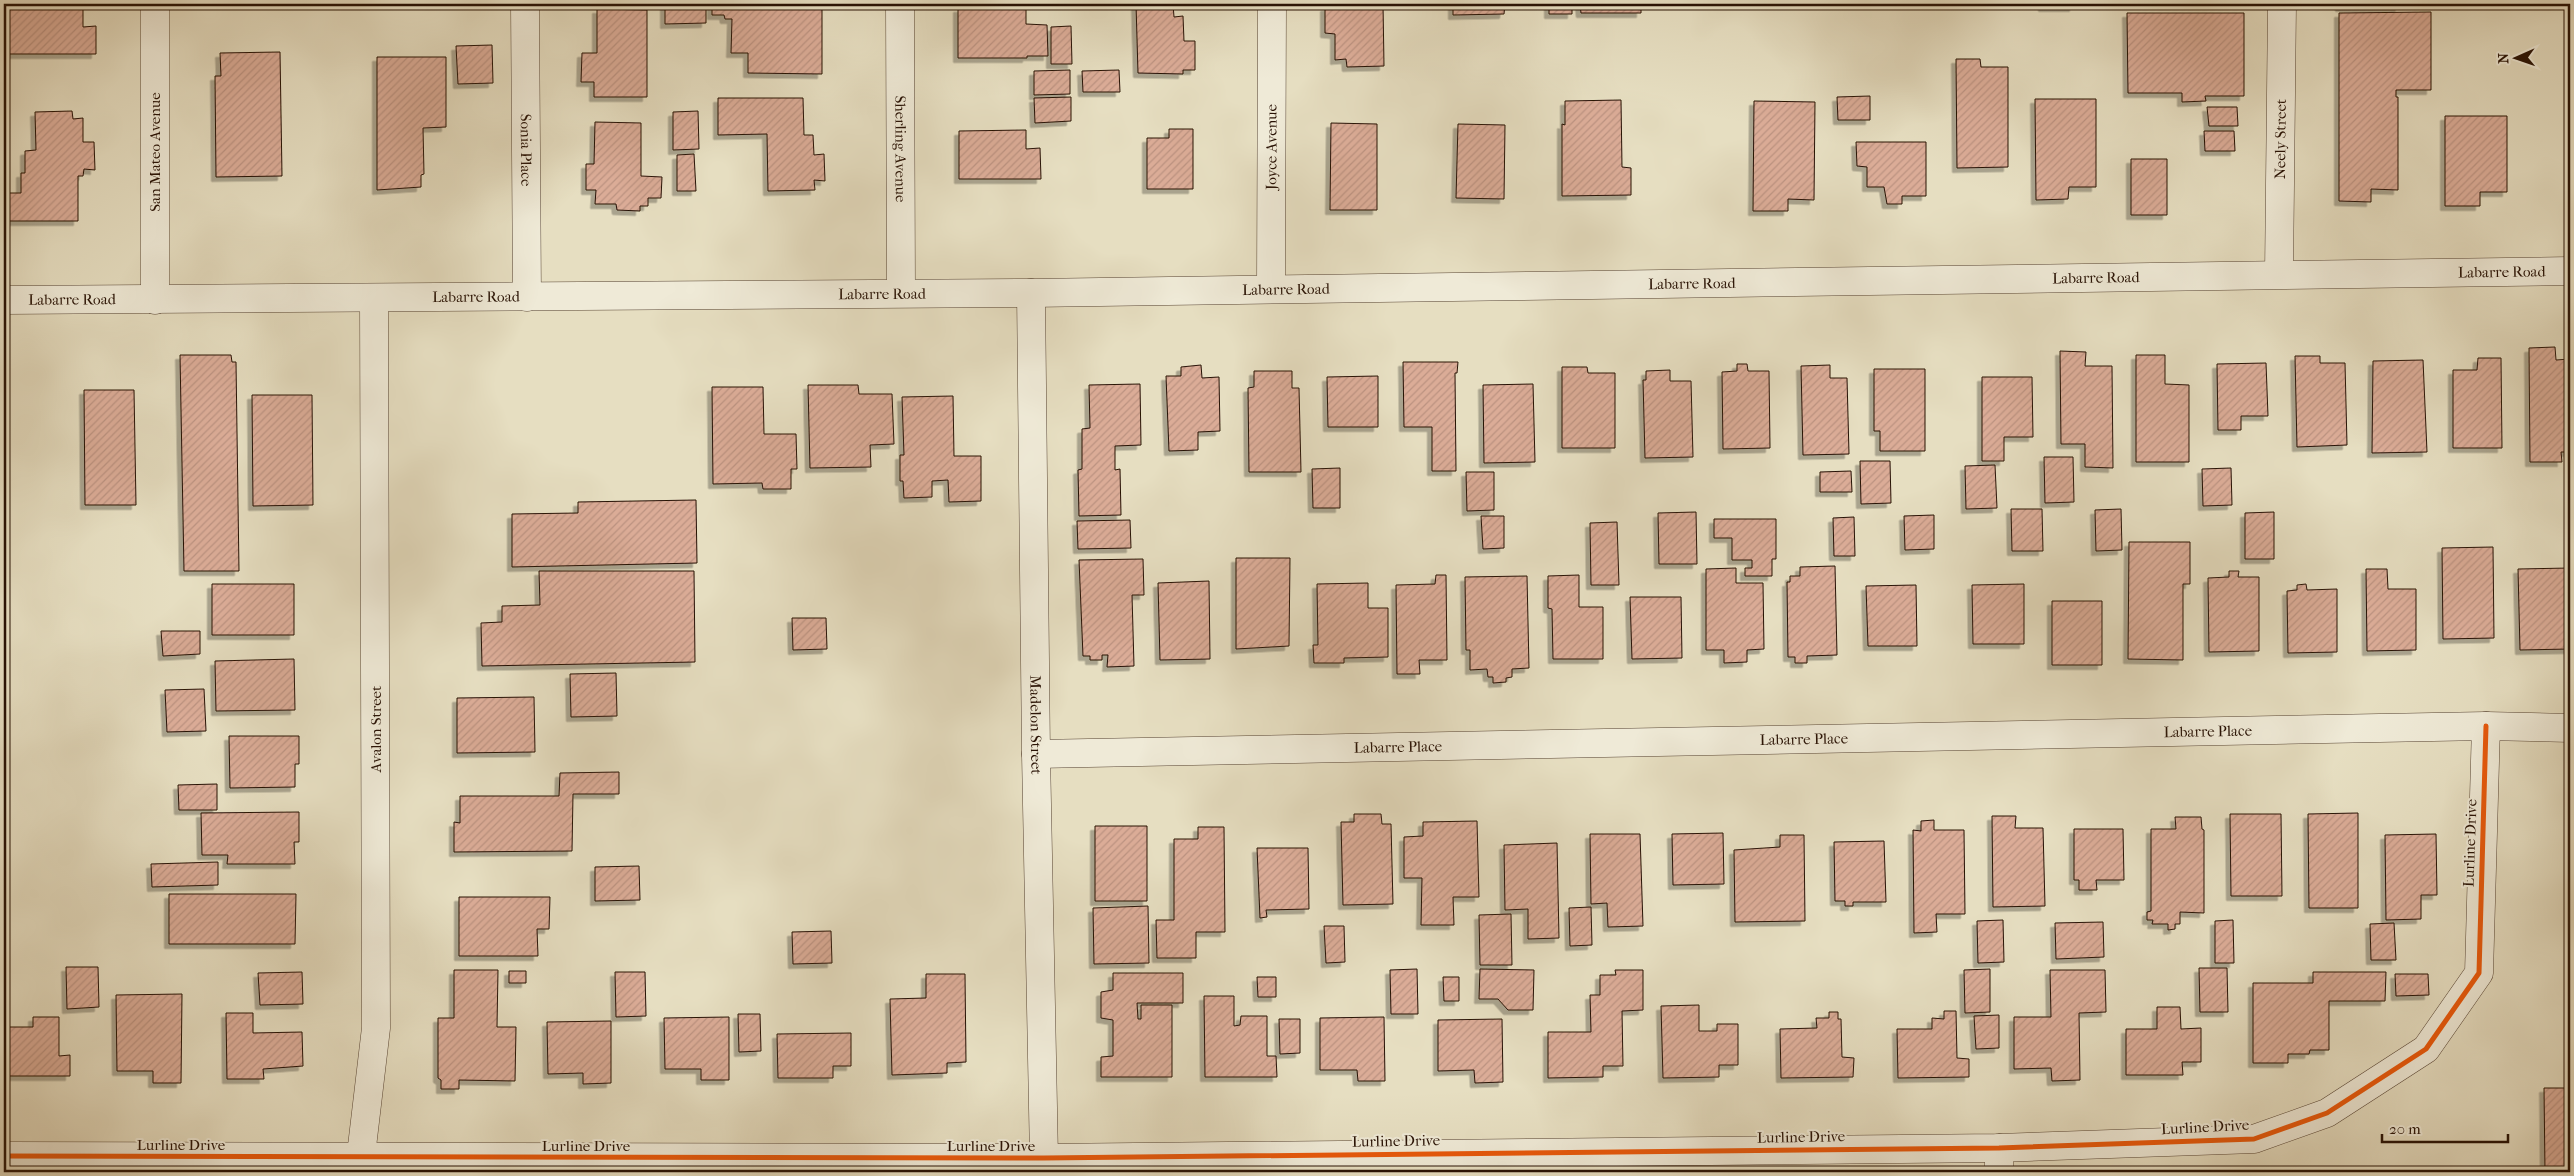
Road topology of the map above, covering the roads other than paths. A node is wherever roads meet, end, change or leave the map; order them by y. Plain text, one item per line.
1 (155, 4) edge
2 (525, 4) edge
3 (900, 4) edge
4 (1272, 4) edge
5 (2282, 4) edge
6 (2570, 271) edge
7 (2279, 274) junction
8 (1271, 289) junction
9 (901, 293) junction
10 (1032, 293) junction
11 (526, 297) junction
12 (374, 298) junction
13 (4, 300) edge
14 (154, 300) junction
15 (2486, 726) junction
16 (2570, 728) edge
17 (1036, 754) junction
18 (4, 1156) edge
19 (1044, 1158) junction
20 (1999, 1160) edge
21 (1454, 1162) edge
22 (360, 1165) edge

1 - 14 street, San Mateo Avenue
2 - 11 street, Sonia Place
3 - 9 street, Sherling Avenue
4 - 8 street, Joyce Avenue
5 - 7 street, Neely Street
6 - 7 street, Labarre Road
7 - 8 street, Labarre Road
8 - 10 street, Labarre Road
9 - 10 street, Labarre Road
9 - 11 street, Labarre Road
10 - 17 street, Madelon Street
11 - 12 street, Labarre Road
12 - 14 street, Labarre Road
12 - 22 street, Avalon Street
13 - 14 street, Labarre Road
15 - 16 street, Labarre Place
15 - 17 street, Labarre Place
15 - 20 street, Lurline Drive
17 - 19 street, Madelon Street
18 - 22 street, Lurline Drive
19 - 21 street, Lurline Drive
19 - 22 street, Lurline Drive
20 - 21 street, Lurline Drive

